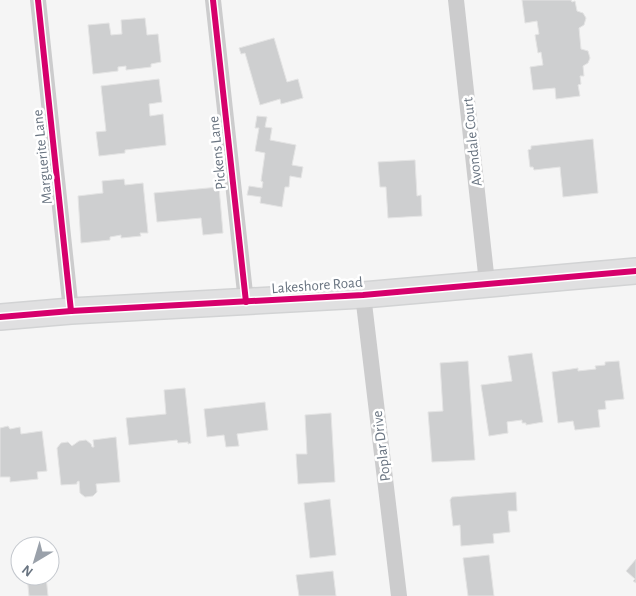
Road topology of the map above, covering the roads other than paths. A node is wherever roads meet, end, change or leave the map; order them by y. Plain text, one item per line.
1 (38, 0) edge
2 (212, 0) edge
3 (456, 0) edge
4 (636, 271) edge
5 (487, 283) junction
6 (364, 295) junction
7 (246, 302) junction
8 (72, 311) junction
9 (0, 317) edge
10 (399, 596) edge

1 - 8 street, Marguerite Lane
2 - 7 street, Pickens Lane
3 - 5 street, Avondale Court
4 - 5 main road, Lakeshore Road
5 - 6 main road, Lakeshore Road
6 - 7 main road, Lakeshore Road
6 - 10 street, Poplar Drive
7 - 8 main road, Lakeshore Road
8 - 9 main road, Lakeshore Road

